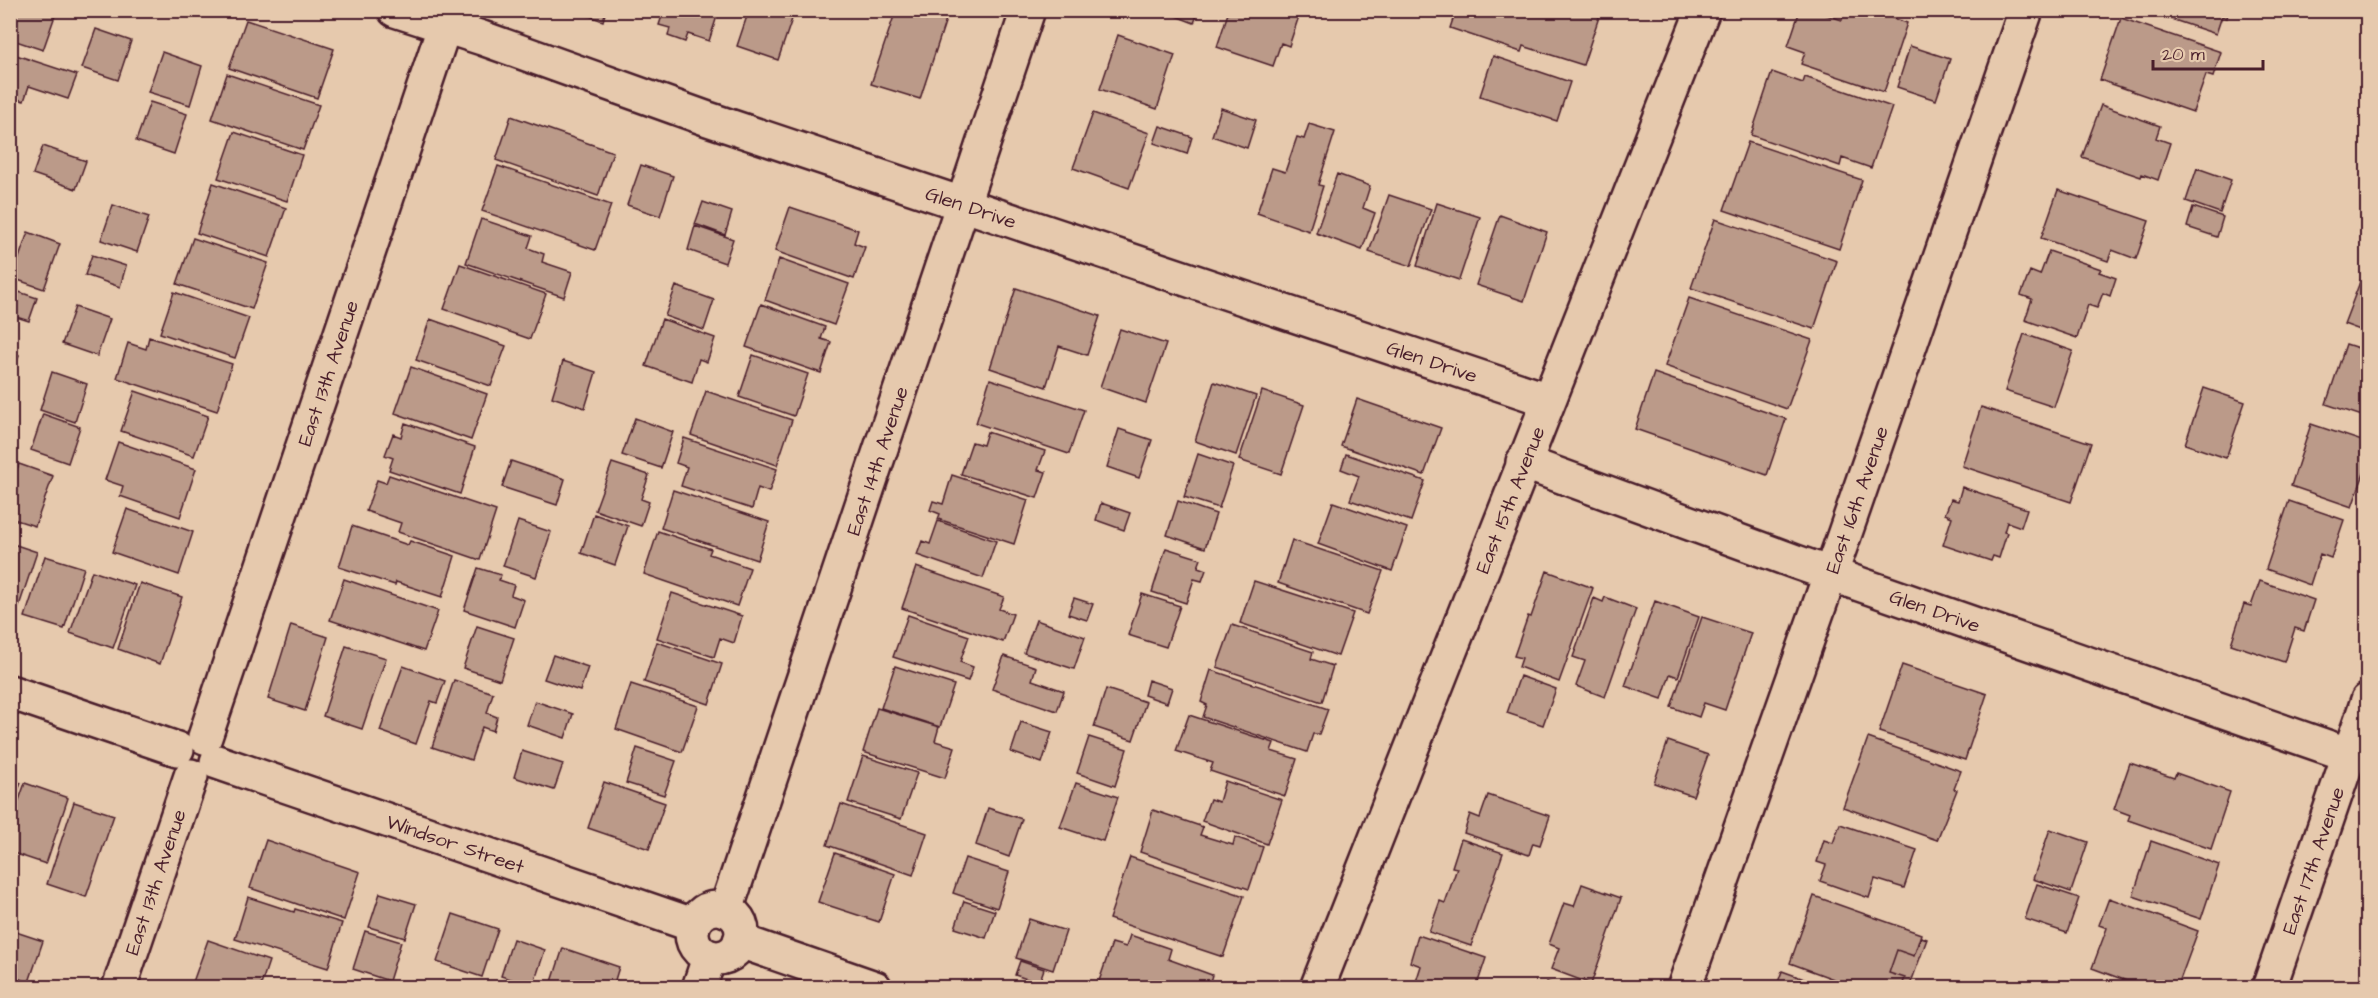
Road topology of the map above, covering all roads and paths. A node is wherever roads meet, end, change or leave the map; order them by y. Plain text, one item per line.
1 (395, 10) edge
2 (1028, 10) edge
3 (1703, 10) edge
4 (2026, 10) edge
5 (447, 19) edge
6 (962, 203) junction
7 (1548, 400) junction
8 (1523, 462) junction
9 (1831, 574) junction
10 (10, 692) edge
11 (2367, 700) edge
12 (2350, 755) junction
13 (197, 756) junction
14 (726, 910) junction
15 (693, 925) junction
16 (740, 941) junction
17 (704, 973) edge
18 (119, 987) edge
19 (875, 987) edge
20 (1317, 987) edge
21 (1684, 987) edge
22 (2269, 987) edge

1 - 5 street, Glen Drive
2 - 6 street, East 14th Avenue
3 - 7 street, East 15th Avenue
4 - 9 street, East 16th Avenue
5 - 6 street, Glen Drive
5 - 13 street, East 13th Avenue
6 - 7 street, Glen Drive
6 - 14 street, East 14th Avenue
7 - 8 street, East 15th Avenue
8 - 9 street, Glen Drive
8 - 20 street, East 15th Avenue
9 - 12 street, Glen Drive
9 - 21 street, East 16th Avenue
10 - 13 street, Windsor Street
11 - 12 street, East 17th Avenue
12 - 22 street, East 17th Avenue
13 - 15 street, Windsor Street
13 - 18 street, East 13th Avenue
14 - 15 street
14 - 16 street
15 - 17 street
16 - 17 street
16 - 19 street

